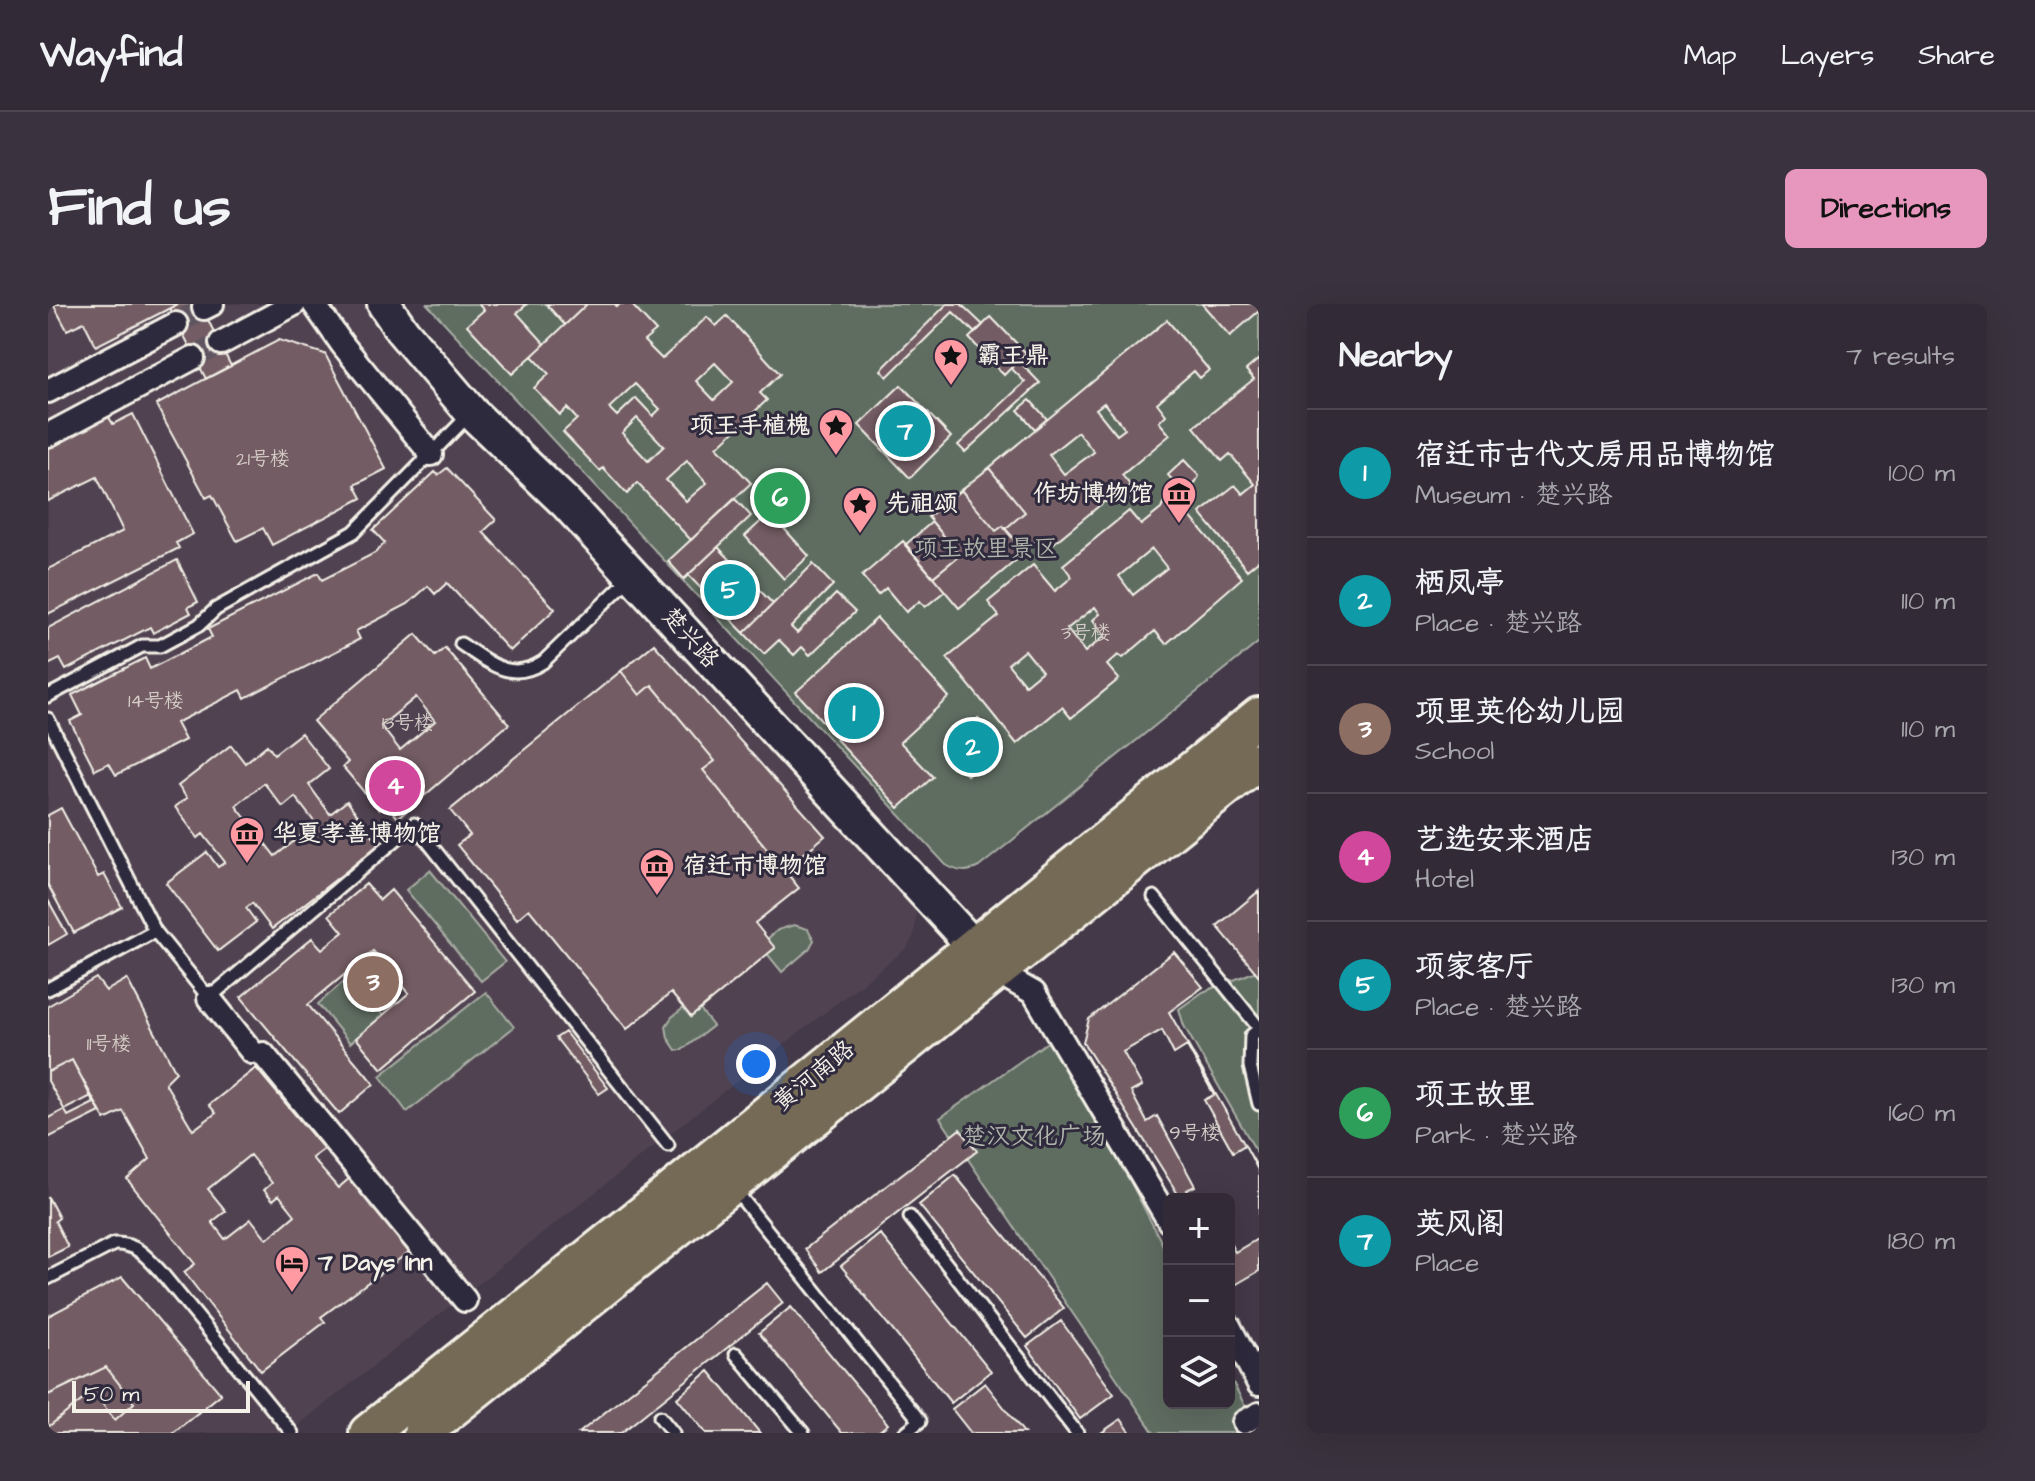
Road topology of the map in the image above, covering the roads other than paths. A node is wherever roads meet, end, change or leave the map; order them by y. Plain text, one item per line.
1 (294, 304) edge
2 (314, 304) edge
3 (384, 304) edge
4 (176, 324) tunnel mouth
5 (221, 343) tunnel mouth
6 (193, 358) tunnel mouth
7 (48, 391) edge
8 (472, 413) junction
9 (48, 435) edge
10 (431, 454) junction
11 (632, 575) junction
12 (461, 644) dead end
13 (48, 696) edge
14 (1259, 716) edge
15 (48, 719) edge
16 (1259, 761) edge
17 (1154, 897) dead end
18 (155, 931) junction
19 (985, 959) junction
20 (48, 989) edge
21 (209, 998) junction
22 (1259, 1028) edge
23 (1259, 1104) edge
24 (668, 1145) dead end
25 (730, 1184) junction
26 (1163, 1211) edge
27 (910, 1217) dead end
28 (48, 1278) edge
29 (465, 1300) dead end
30 (1235, 1337) edge
31 (736, 1354) dead end
32 (1259, 1384) edge
33 (660, 1417) dead end
34 (292, 1433) edge
35 (368, 1433) edge
36 (422, 1433) edge
37 (673, 1433) edge
38 (803, 1433) edge
39 (905, 1433) edge
40 (1077, 1433) edge

1 - 5 street
2 - 10 street
3 - 8 street, 楚兴路
4 - 7 street
6 - 9 street
8 - 10 lane
8 - 11 street, 楚兴路
10 - 13 lane
11 - 12 lane
11 - 19 street, 楚兴路
14 - 19 main road, 黄河南路
15 - 18 lane
16 - 19 main road, 黄河南路
17 - 22 lane
18 - 20 lane
18 - 21 lane
19 - 25 main road, 黄河南路
19 - 26 street
19 - 35 main road, 黄河南路
21 - 24 lane
21 - 29 street
22 - 23 lane
25 - 36 main road, 黄河南路
25 - 39 lane
27 - 40 lane
28 - 34 lane
30 - 32 street
31 - 38 lane
33 - 37 lane

